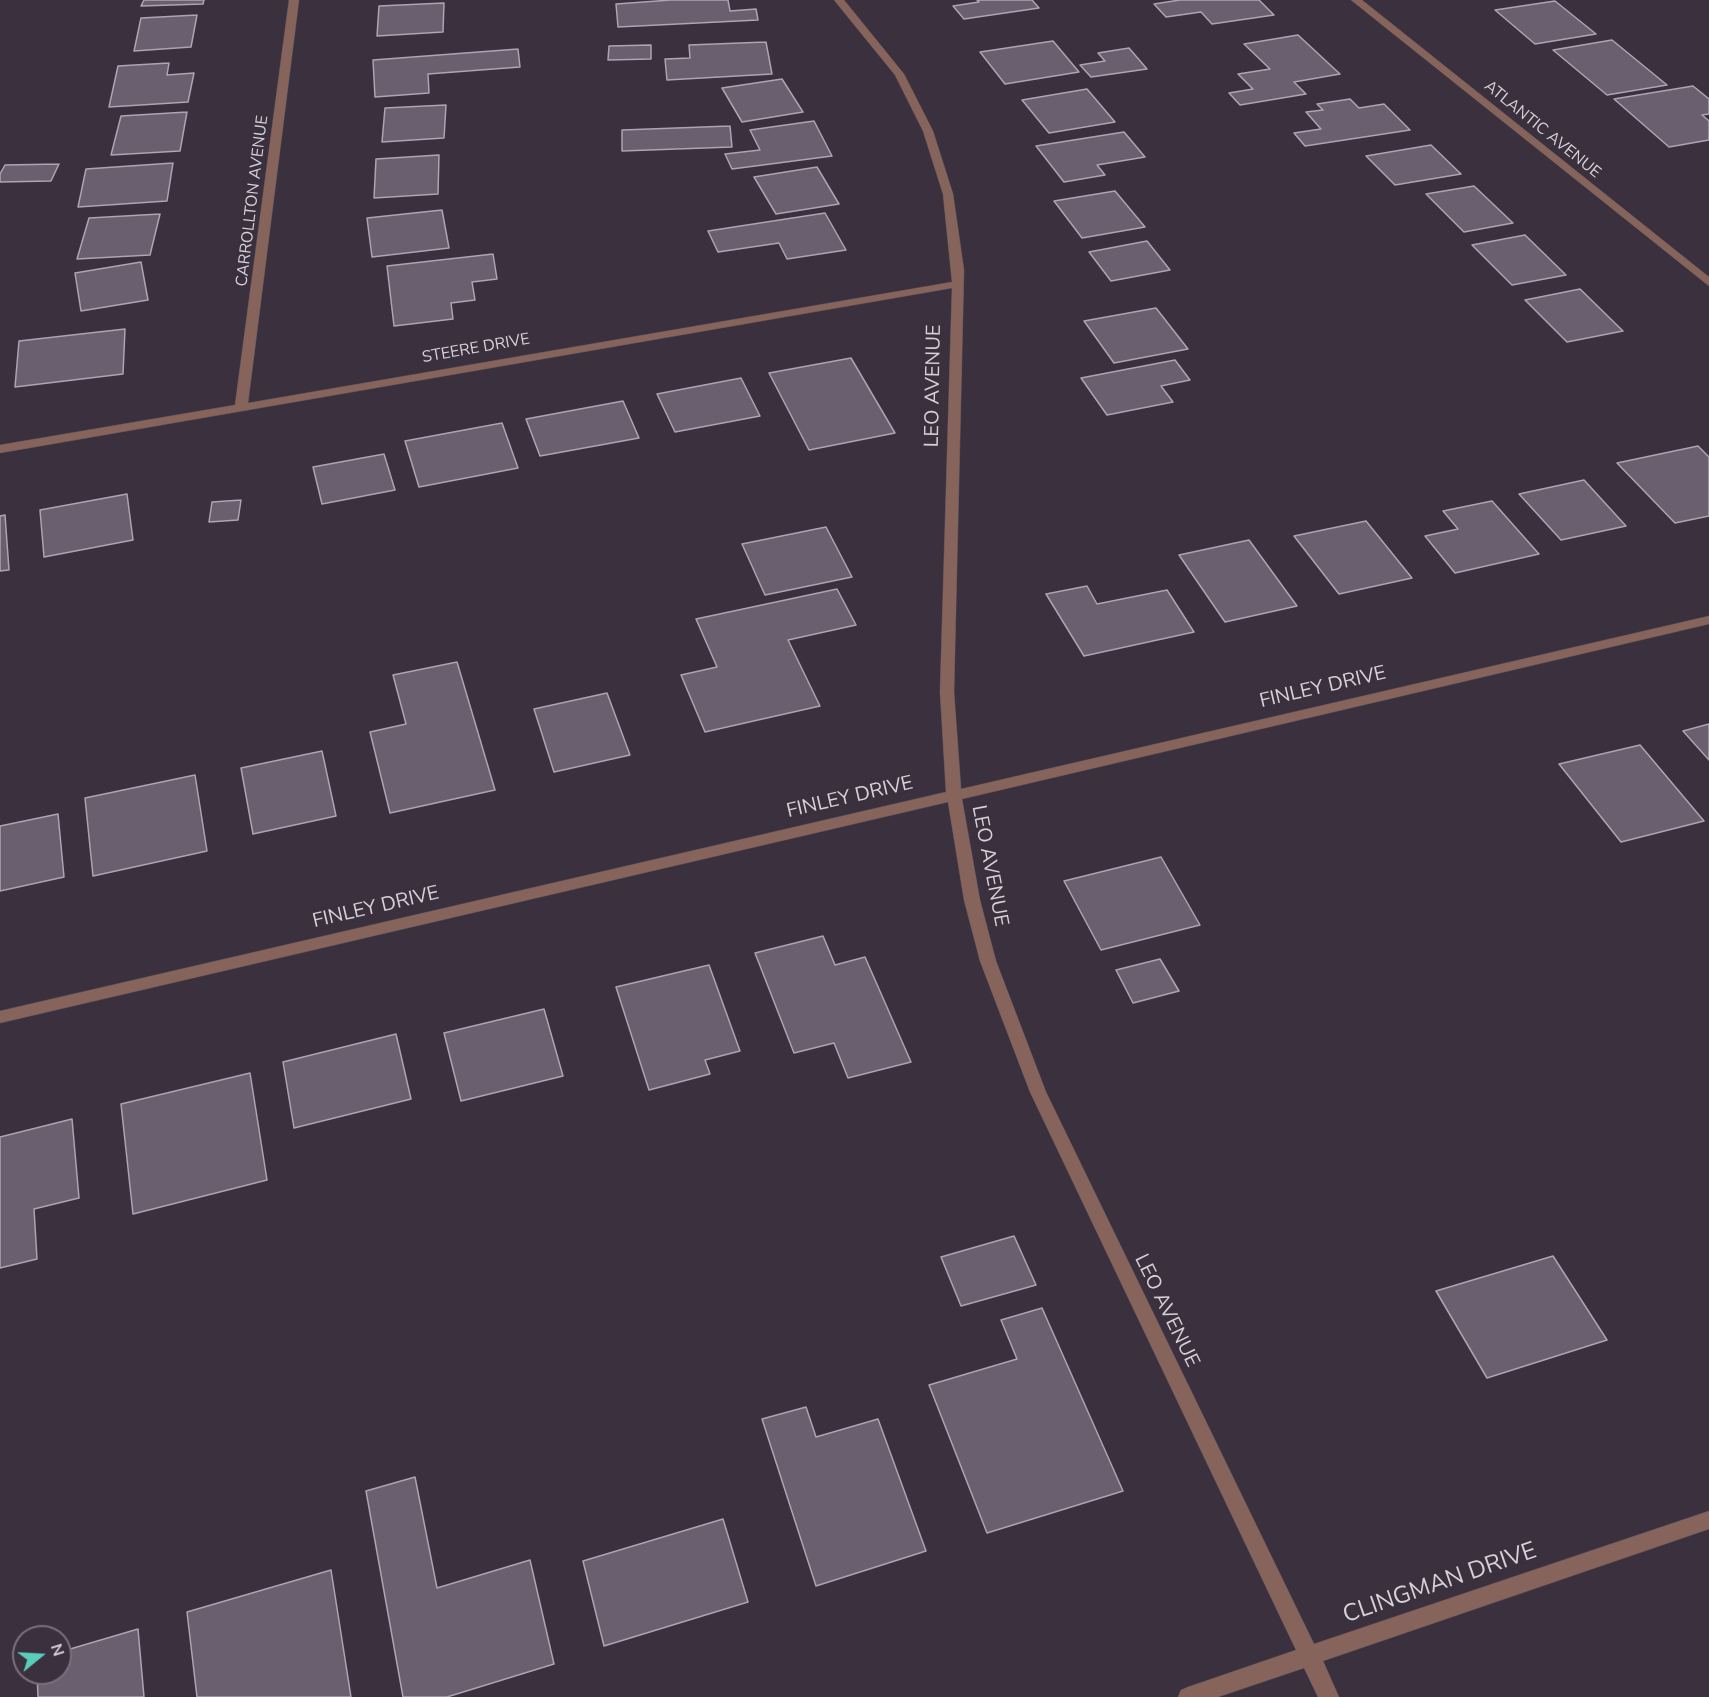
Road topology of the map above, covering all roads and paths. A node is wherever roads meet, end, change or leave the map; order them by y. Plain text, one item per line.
1 (294, 0) edge
2 (839, 0) edge
3 (1356, 0) edge
4 (1709, 283) edge
5 (958, 284) junction
6 (241, 407) junction
7 (0, 450) edge
8 (1709, 621) edge
9 (954, 795) junction
10 (0, 1017) edge
11 (1709, 1520) edge
12 (1309, 1656) junction
13 (1188, 1697) edge
14 (1329, 1697) edge

1 - 6 street, CARROLLTON AVENUE
2 - 5 street, LEO AVENUE
3 - 4 street, ATLANTIC AVENUE
5 - 6 street, STEERE DRIVE
5 - 9 street, LEO AVENUE
6 - 7 street, STEERE DRIVE
8 - 9 street, FINLEY DRIVE
9 - 10 street, FINLEY DRIVE
9 - 12 street, LEO AVENUE
11 - 12 street, CLINGMAN DRIVE
12 - 13 street, CLINGMAN DRIVE
12 - 14 street, LEO AVENUE

